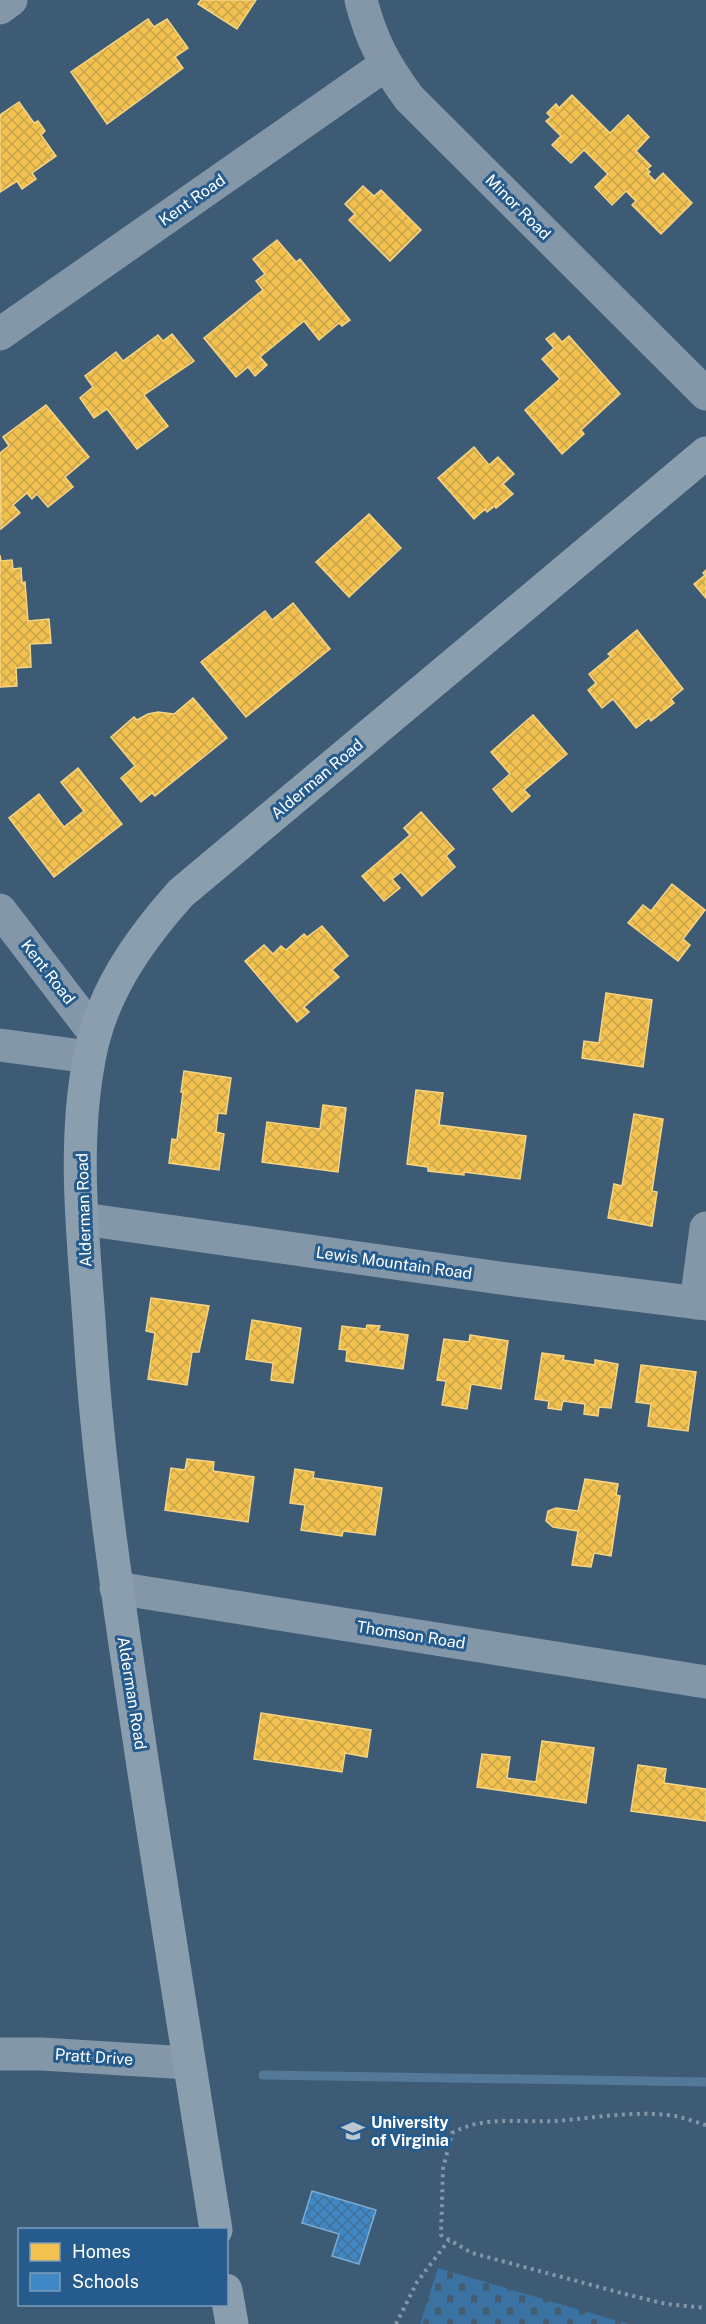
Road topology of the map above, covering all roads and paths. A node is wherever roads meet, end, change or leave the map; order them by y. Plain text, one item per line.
1 (11, 0) edge
2 (361, 0) edge
3 (0, 8) edge
4 (385, 65) junction
5 (0, 334) edge
6 (706, 394) edge
7 (706, 453) edge
8 (0, 910) edge
9 (0, 1045) edge
10 (92, 1045) junction
11 (83, 1219) junction
12 (706, 1228) edge
13 (701, 1304) edge
14 (116, 1588) junction
15 (706, 1682) edge
16 (0, 2054) edge
17 (188, 2063) junction
18 (706, 2125) edge
19 (216, 2228) edge
20 (449, 2240) junction
21 (228, 2301) edge
22 (706, 2308) edge
23 (232, 2324) edge
24 (396, 2324) edge

1 - 3 street
2 - 4 street, Minor Road
4 - 5 street, Kent Road
4 - 6 street, Minor Road
7 - 10 main road, Alderman Road
8 - 10 street, Kent Road
9 - 10 street
10 - 11 main road, Alderman Road
11 - 13 street, Lewis Mountain Road
11 - 14 main road, Alderman Road
12 - 13 street
14 - 15 street, Thomson Road
14 - 17 main road, Alderman Road
16 - 17 street, Pratt Drive
17 - 19 main road, Alderman Road
18 - 20 path
20 - 22 path
20 - 24 path
21 - 23 main road

